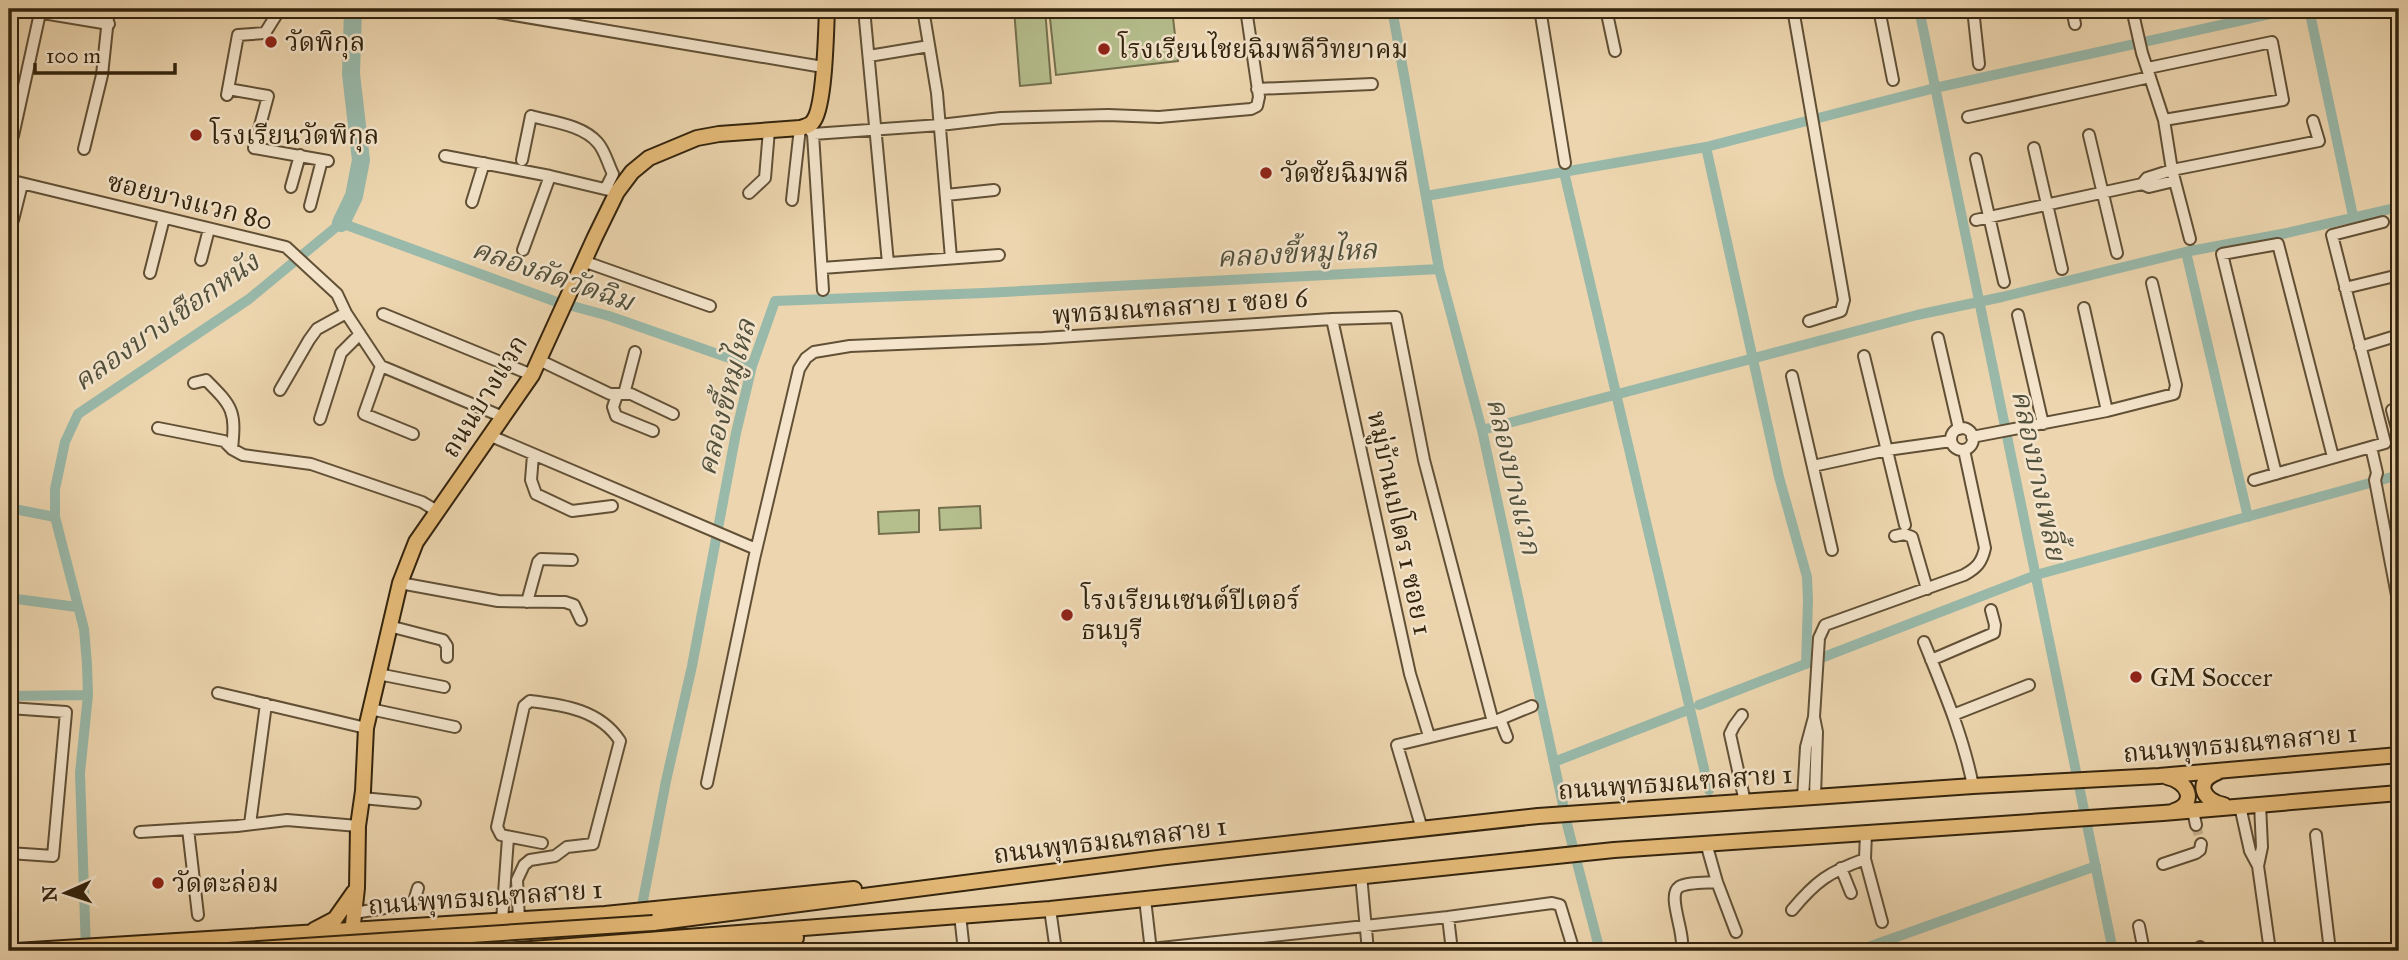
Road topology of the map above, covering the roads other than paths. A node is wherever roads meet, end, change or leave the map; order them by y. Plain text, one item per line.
1 (19, 9) edge
2 (109, 9) edge
3 (280, 9) edge
4 (478, 9) edge
5 (825, 9) edge
6 (864, 9) edge
7 (923, 9) edge
8 (1247, 9) edge
9 (1540, 9) edge
10 (1606, 9) edge
11 (1793, 9) edge
12 (1879, 9) edge
13 (1973, 9) edge
14 (2072, 9) edge
15 (2132, 9) edge
16 (496, 10) edge
17 (40, 13) junction
18 (108, 24) junction
19 (2075, 24) dead end
20 (929, 46) junction
21 (1615, 51) dead end
22 (869, 56) junction
23 (1979, 64) dead end
24 (823, 67) junction
25 (2149, 73) junction
26 (1893, 80) dead end
27 (1372, 84) dead end
28 (1257, 89) junction
29 (1968, 117) dead end
30 (2164, 120) junction
31 (2313, 121) dead end
32 (940, 125) junction
33 (807, 129) junction
34 (769, 130) junction
35 (876, 130) junction
36 (2089, 135) dead end
37 (13, 136) dead end
38 (2034, 148) dead end
39 (84, 149) dead end
40 (300, 155) junction
41 (445, 156) dead end
42 (1976, 159) dead end
43 (522, 160) dead end
44 (484, 163) junction
45 (1565, 163) dead end
46 (550, 176) junction
47 (2173, 176) junction
48 (9, 180) edge
49 (22, 184) junction
50 (291, 187) dead end
51 (611, 190) junction
52 (994, 190) dead end
53 (750, 193) dead end
54 (2102, 193) junction
55 (946, 195) junction
56 (792, 200) dead end
57 (472, 202) dead end
58 (310, 206) dead end
59 (2047, 206) junction
60 (164, 218) junction
61 (1989, 218) junction
62 (13, 220) dead end
63 (1976, 220) dead end
64 (2383, 222) dead end
65 (209, 229) junction
66 (2190, 239) dead end
67 (523, 250) dead end
68 (2117, 253) dead end
69 (999, 255) dead end
70 (951, 258) junction
71 (201, 260) dead end
72 (583, 261) junction
73 (887, 263) junction
74 (822, 268) junction
75 (2062, 269) dead end
76 (150, 272) dead end
77 (2399, 275) edge
78 (2004, 282) dead end
79 (2152, 283) dead end
80 (2345, 288) junction
81 (823, 290) dead end
82 (710, 306) dead end
83 (2084, 308) dead end
84 (346, 313) junction
85 (383, 314) dead end
86 (2018, 315) dead end
87 (1332, 319) junction
88 (1808, 321) dead end
89 (359, 334) junction
90 (2399, 335) edge
91 (1938, 338) dead end
92 (2360, 347) junction
93 (635, 352) dead end
94 (1864, 356) dead end
95 (539, 360) junction
96 (381, 366) junction
97 (532, 376) junction
98 (1792, 376) dead end
99 (194, 383) dead end
100 (280, 390) dead end
101 (620, 394) junction
102 (2396, 409) edge
103 (2107, 411) junction
104 (673, 414) dead end
105 (2378, 415) junction
106 (503, 417) junction
107 (320, 419) dead end
108 (2043, 424) junction
109 (158, 428) dead end
110 (1959, 429) junction
111 (653, 431) dead end
112 (414, 434) dead end
113 (491, 436) junction
114 (2399, 436) edge
115 (1972, 438) junction
116 (1951, 440) junction
117 (2368, 448) junction
118 (232, 449) junction
119 (1887, 450) junction
120 (1964, 450) junction
121 (533, 455) junction
122 (2333, 457) junction
123 (1813, 466) junction
124 (2276, 474) junction
125 (2255, 480) dead end
126 (612, 506) dead end
127 (437, 511) junction
128 (1905, 525) dead end
129 (1895, 536) dead end
130 (756, 549) junction
131 (1832, 550) dead end
132 (572, 560) dead end
133 (400, 583) junction
134 (1927, 589) junction
135 (527, 602) junction
136 (2399, 606) edge
137 (1991, 610) dead end
138 (581, 620) dead end
139 (389, 626) junction
140 (1924, 642) dead end
141 (447, 657) dead end
142 (1931, 660) junction
143 (378, 674) junction
144 (2029, 685) dead end
145 (444, 687) dead end
146 (218, 693) dead end
147 (266, 705) junction
148 (1532, 706) dead end
149 (9, 708) edge
150 (370, 709) junction
151 (1742, 715) dead end
152 (1953, 715) junction
153 (1496, 721) junction
154 (456, 727) dead end
155 (366, 728) junction
156 (1429, 736) junction
157 (1507, 737) dead end
158 (2399, 755) edge
159 (2231, 769) junction
160 (2159, 776) junction
161 (707, 783) dead end
162 (1973, 786) junction
163 (2399, 793) edge
164 (1809, 797) junction
165 (362, 798) junction
166 (1745, 802) junction
167 (415, 803) dead end
168 (2260, 804) junction
169 (2236, 806) junction
170 (2163, 813) junction
171 (250, 824) junction
172 (358, 826) junction
173 (188, 829) junction
174 (1422, 829) junction
175 (140, 832) dead end
176 (1866, 832) junction
177 (2316, 835) dead end
178 (508, 838) junction
179 (542, 843) dead end
180 (1706, 843) junction
181 (2201, 844) dead end
182 (9, 853) edge
183 (1865, 859) junction
184 (2163, 864) dead end
185 (2258, 866) junction
186 (1841, 868) junction
187 (1868, 871) junction
188 (1361, 876) junction
189 (1846, 880) junction
190 (1717, 882) junction
191 (957, 884) junction
192 (356, 888) junction
193 (418, 888) dead end
194 (1851, 893) dead end
195 (1145, 899) junction
196 (1050, 909) junction
197 (1792, 910) dead end
198 (354, 913) junction
199 (198, 915) dead end
200 (960, 915) junction
201 (1448, 918) junction
202 (519, 919) junction
203 (502, 921) junction
204 (1882, 922) dead end
205 (438, 925) junction
206 (2139, 926) dead end
207 (1365, 927) junction
208 (352, 930) junction
209 (309, 932) junction
210 (1736, 932) dead end
211 (230, 944) edge
212 (1151, 950) edge
213 (16, 951) edge
214 (309, 951) edge
215 (350, 951) edge
216 (386, 951) edge
217 (505, 951) edge
218 (679, 951) edge
219 (964, 951) edge
220 (1056, 951) edge
221 (1368, 951) edge
222 (1452, 951) edge
223 (1574, 951) edge
224 (1681, 951) edge
225 (2144, 951) edge
226 (2270, 951) edge
227 (2330, 951) edge

1 - 17 street
2 - 18 street
3 - 40 street
4 - 16 street
5 - 24 main road
6 - 22 street
7 - 20 street
8 - 28 street
9 - 45 street
10 - 21 street
11 - 88 street
12 - 26 street
13 - 23 street
14 - 19 street
15 - 25 street
16 - 24 street
17 - 18 street
17 - 37 street
18 - 39 street
20 - 22 street
20 - 32 street
22 - 35 street
24 - 33 main road
25 - 29 street
25 - 30 street
25 - 30 street
27 - 28 street
28 - 32 street
30 - 47 street
31 - 47 street
32 - 35 street
32 - 55 street
33 - 34 main road, ถนนบางแวก
33 - 35 street
33 - 56 street
33 - 74 street
34 - 51 main road, ถนนบางแวก
34 - 53 street
35 - 73 street
36 - 54 street
38 - 59 street
40 - 50 street
40 - 58 street
41 - 44 street
42 - 61 street
43 - 51 street
44 - 46 street
44 - 57 street
46 - 51 street
46 - 67 street
47 - 54 street
47 - 66 street
48 - 49 street, ซอยบางแวก 80
49 - 60 street, ซอยบางแวก 80
49 - 62 street
51 - 72 main road, ถนนบางแวก
52 - 55 street
54 - 59 street
54 - 68 street
55 - 70 street
59 - 61 street
59 - 75 street
60 - 65 street, ซอยบางแวก 80
60 - 76 street
61 - 63 street
61 - 78 street
64 - 80 street
65 - 71 street
65 - 84 street, ซอยบางแวก 80
69 - 70 street
70 - 73 street
72 - 82 street
72 - 95 main road, ถนนบางแวก
73 - 74 street
74 - 81 street
77 - 80 street
79 - 103 street
80 - 92 street
83 - 103 street
84 - 89 street, ซอยบางแวก 80
84 - 100 street
85 - 97 street
86 - 108 street
87 - 130 street, พุทธมณฑลสาย 1 ซอย 6
87 - 153 street, พุทธมณฑลสาย 1 ซอย 6
87 - 156 street, หมู่บ้านเปโตร 1 ซอย 1
89 - 96 street, ซอยบางแวก 80
89 - 107 street
90 - 92 street
91 - 110 street
92 - 105 street
93 - 101 street
94 - 119 street
95 - 97 main road, ถนนบางแวก
95 - 101 street
96 - 106 street
96 - 112 street
97 - 106 main road, ถนนบางแวก
98 - 123 street
99 - 118 street
101 - 104 street
101 - 111 street
102 - 105 street
102 - 114 street
103 - 108 street
105 - 117 street
106 - 113 main road, ถนนบางแวก
108 - 115 street
109 - 118 street
110 - 115 street
110 - 116 street
113 - 121 street
113 - 127 main road, ถนนบางแวก
115 - 120 street
116 - 119 street
116 - 120 street
117 - 122 street
117 - 136 street
118 - 127 street
119 - 123 street
119 - 128 street
120 - 134 street
121 - 126 street
121 - 130 street
122 - 124 street
122 - 124 street
123 - 131 street
124 - 125 street
127 - 133 main road, ถนนบางแวก
129 - 134 street
130 - 161 street, พุทธมณฑลสาย 1 ซอย 6
132 - 135 street
133 - 135 street
133 - 139 main road, ถนนบางแวก
134 - 164 street
135 - 138 street
137 - 142 street
139 - 141 street
139 - 143 main road, ถนนบางแวก
140 - 142 street
142 - 152 street
143 - 145 street
143 - 150 main road, ถนนบางแวก
144 - 152 street
146 - 147 street
147 - 155 street
147 - 171 street
148 - 153 street
149 - 182 street
150 - 154 street
150 - 155 main road, ถนนบางแวก
151 - 166 street
152 - 162 street
153 - 156 street
153 - 157 street
155 - 165 main road, ถนนบางแวก
156 - 174 street
158 - 159 main road, ถนนพุทธมณฑลสาย 1
159 - 160 main road, ถนนพุทธมณฑลสาย 1
159 - 169 main road
160 - 162 main road, ถนนพุทธมณฑลสาย 1
160 - 170 main road
162 - 164 main road, ถนนพุทธมณฑลสาย 1
163 - 168 main road
164 - 166 main road, ถนนพุทธมณฑลสาย 1
165 - 167 street
165 - 172 main road, ถนนบางแวก
166 - 174 main road, ถนนพุทธมณฑลสาย 1
168 - 169 main road
168 - 185 street
169 - 170 main road
169 - 185 street
170 - 176 main road
171 - 172 street
171 - 173 street
172 - 192 main road, ถนนบางแวก
173 - 175 street
173 - 199 street
174 - 191 main road, ถนนพุทธมณฑลสาย 1
176 - 180 main road
176 - 183 street
177 - 227 street
178 - 179 street
178 - 202 street
178 - 203 street
180 - 188 main road
180 - 190 street
181 - 184 street
183 - 186 street
183 - 187 street
185 - 226 street
186 - 189 street
186 - 197 street
187 - 189 street
187 - 204 street
188 - 195 main road
188 - 207 street
189 - 194 street
190 - 210 street
190 - 224 street
191 - 202 main road, ถนนพุทธมณฑลสาย 1
191 - 211 main road, ถนนพุทธมณฑลสาย 1, bridge
192 - 198 main road, ถนนบางแวก
192 - 209 main road
193 - 198 street
195 - 196 main road
195 - 212 street
196 - 200 main road
196 - 220 street
198 - 208 main road, ถนนบางแวก
200 - 217 main road
200 - 218 main road
200 - 219 street
201 - 207 street
201 - 222 street
201 - 223 street
202 - 203 main road, ถนนพุทธมณฑลสาย 1
203 - 205 main road, ถนนพุทธมณฑลสาย 1
205 - 208 main road, ถนนพุทธมณฑลสาย 1
205 - 216 main road
206 - 225 street
207 - 212 street
207 - 221 street
208 - 209 main road, ถนนพุทธมณฑลสาย 1
208 - 215 main road, ถนนบางแวก
209 - 211 main road, ถนนพุทธมณฑลสาย 1
211 - 213 main road, ถนนพุทธมณฑลสาย 1
211 - 214 main road

